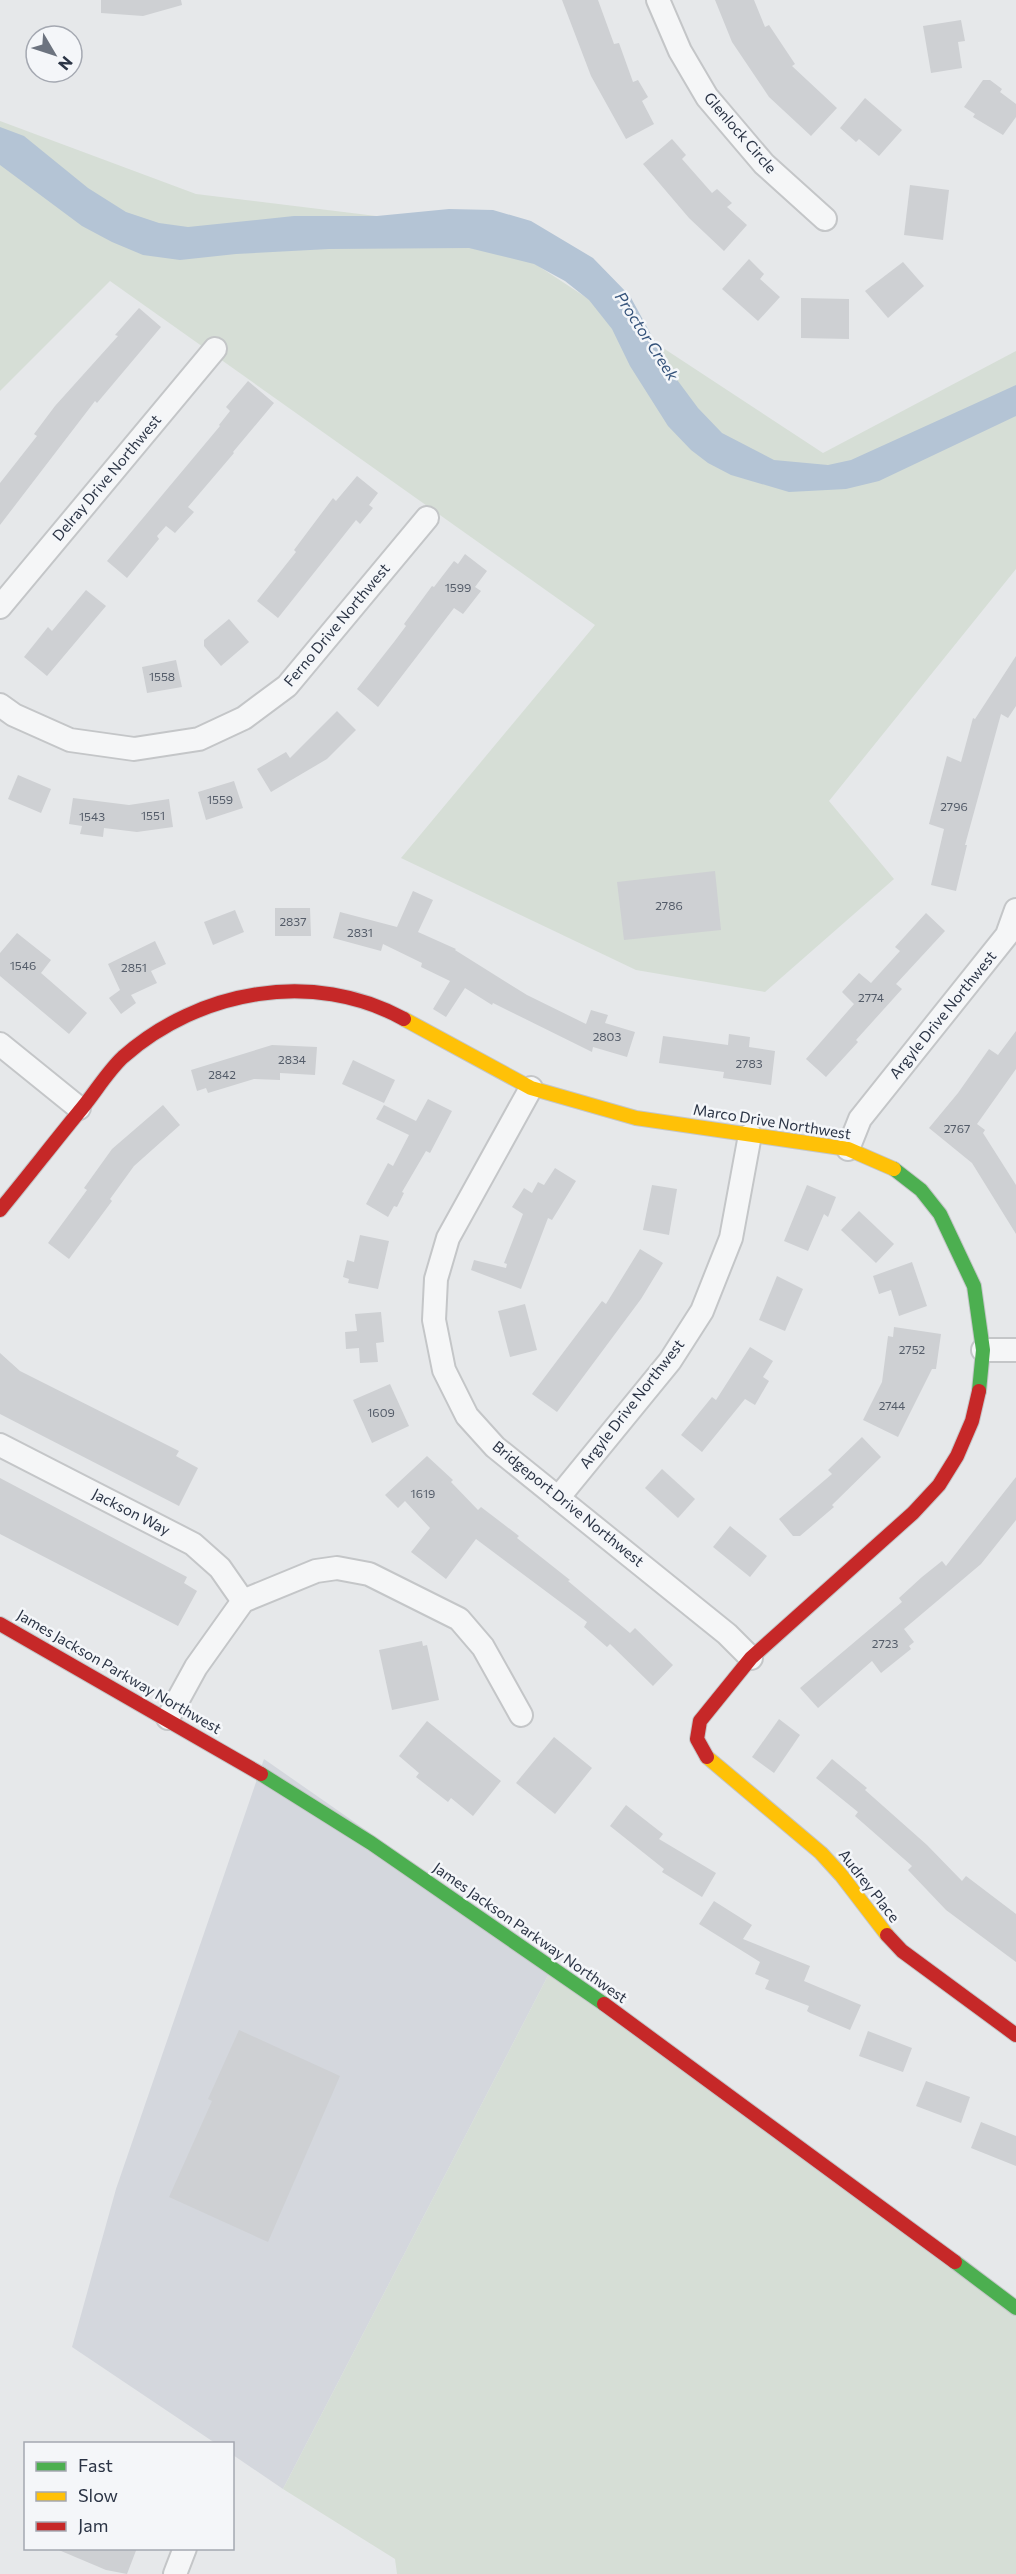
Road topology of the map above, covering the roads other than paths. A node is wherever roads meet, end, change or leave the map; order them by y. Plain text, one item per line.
1 (658, 0) edge
2 (825, 219) dead end
3 (214, 349) dead end
4 (427, 518) dead end
5 (0, 607) edge
6 (0, 705) edge
7 (1016, 910) edge
8 (0, 1044) edge
9 (531, 1088) junction
10 (79, 1108) junction
11 (750, 1135) junction
12 (848, 1149) junction
13 (0, 1210) edge
14 (983, 1350) junction
15 (1016, 1350) edge
16 (0, 1445) edge
17 (558, 1498) junction
18 (243, 1601) junction
19 (0, 1624) edge
20 (751, 1658) junction
21 (521, 1715) dead end
22 (168, 1718) junction
23 (756, 1799) joint
24 (1016, 2035) edge
25 (1016, 2308) edge
26 (184, 2550) edge
27 (175, 2574) edge

1 - 2 street, Glenlock Circle
3 - 5 street, Delray Drive Northwest
4 - 6 street, Ferno Drive Northwest
7 - 12 street, Argyle Drive Northwest
8 - 10 street
9 - 10 street, Marco Drive Northwest
9 - 11 street, Marco Drive Northwest
9 - 17 street, Bridgeport Drive Northwest
10 - 13 street, Marco Drive Northwest
11 - 12 street, Marco Drive Northwest
11 - 17 street, Argyle Drive Northwest
12 - 14 street, Marco Drive Northwest
14 - 15 street
14 - 20 street, Marco Drive Northwest
16 - 18 street, Jackson Way
17 - 20 street, Bridgeport Drive Northwest
18 - 21 street
18 - 22 street
19 - 22 street, James Jackson Parkway Northwest
20 - 23 street, Marco Drive Northwest
22 - 25 street, James Jackson Parkway Northwest
23 - 24 street, Audrey Place
26 - 27 street

